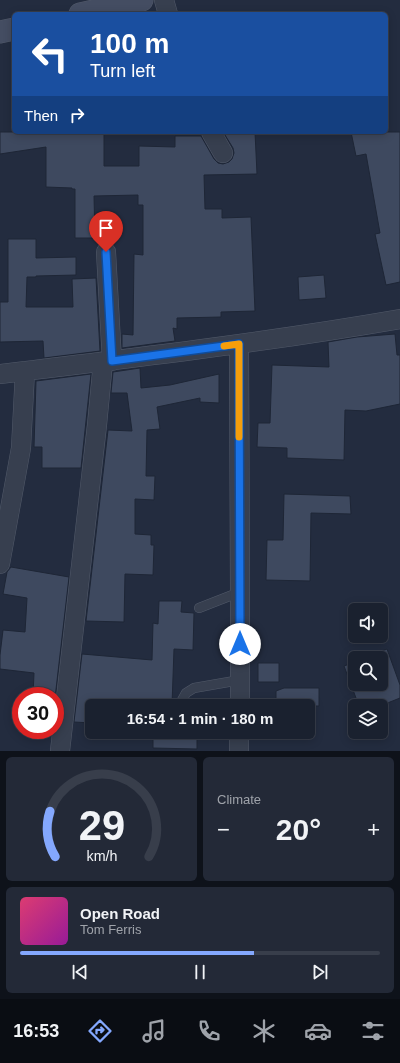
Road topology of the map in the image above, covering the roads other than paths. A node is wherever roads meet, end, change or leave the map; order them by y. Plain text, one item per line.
1 (142, 0) edge
2 (164, 0) edge
3 (89, 12) edge
4 (167, 12) edge
5 (12, 29) edge
6 (0, 32) edge
7 (212, 134) edge
8 (223, 153) dead end
9 (106, 252) dead end
10 (400, 319) edge
11 (239, 344) junction
12 (107, 362) junction
13 (25, 371) junction
14 (0, 374) edge
15 (0, 564) edge
16 (240, 592) junction
17 (199, 608) dead end
18 (240, 680) junction
19 (183, 699) edge
20 (240, 699) edge
21 (239, 739) edge
22 (60, 751) edge
23 (239, 751) edge

1 - 3 main road
2 - 4 street
5 - 6 main road
7 - 8 street
9 - 12 street
10 - 11 street
11 - 12 street
11 - 16 street
12 - 13 street
12 - 22 street
13 - 14 street
13 - 15 street
16 - 17 lane
16 - 18 street
18 - 19 lane
18 - 20 street
21 - 23 street

